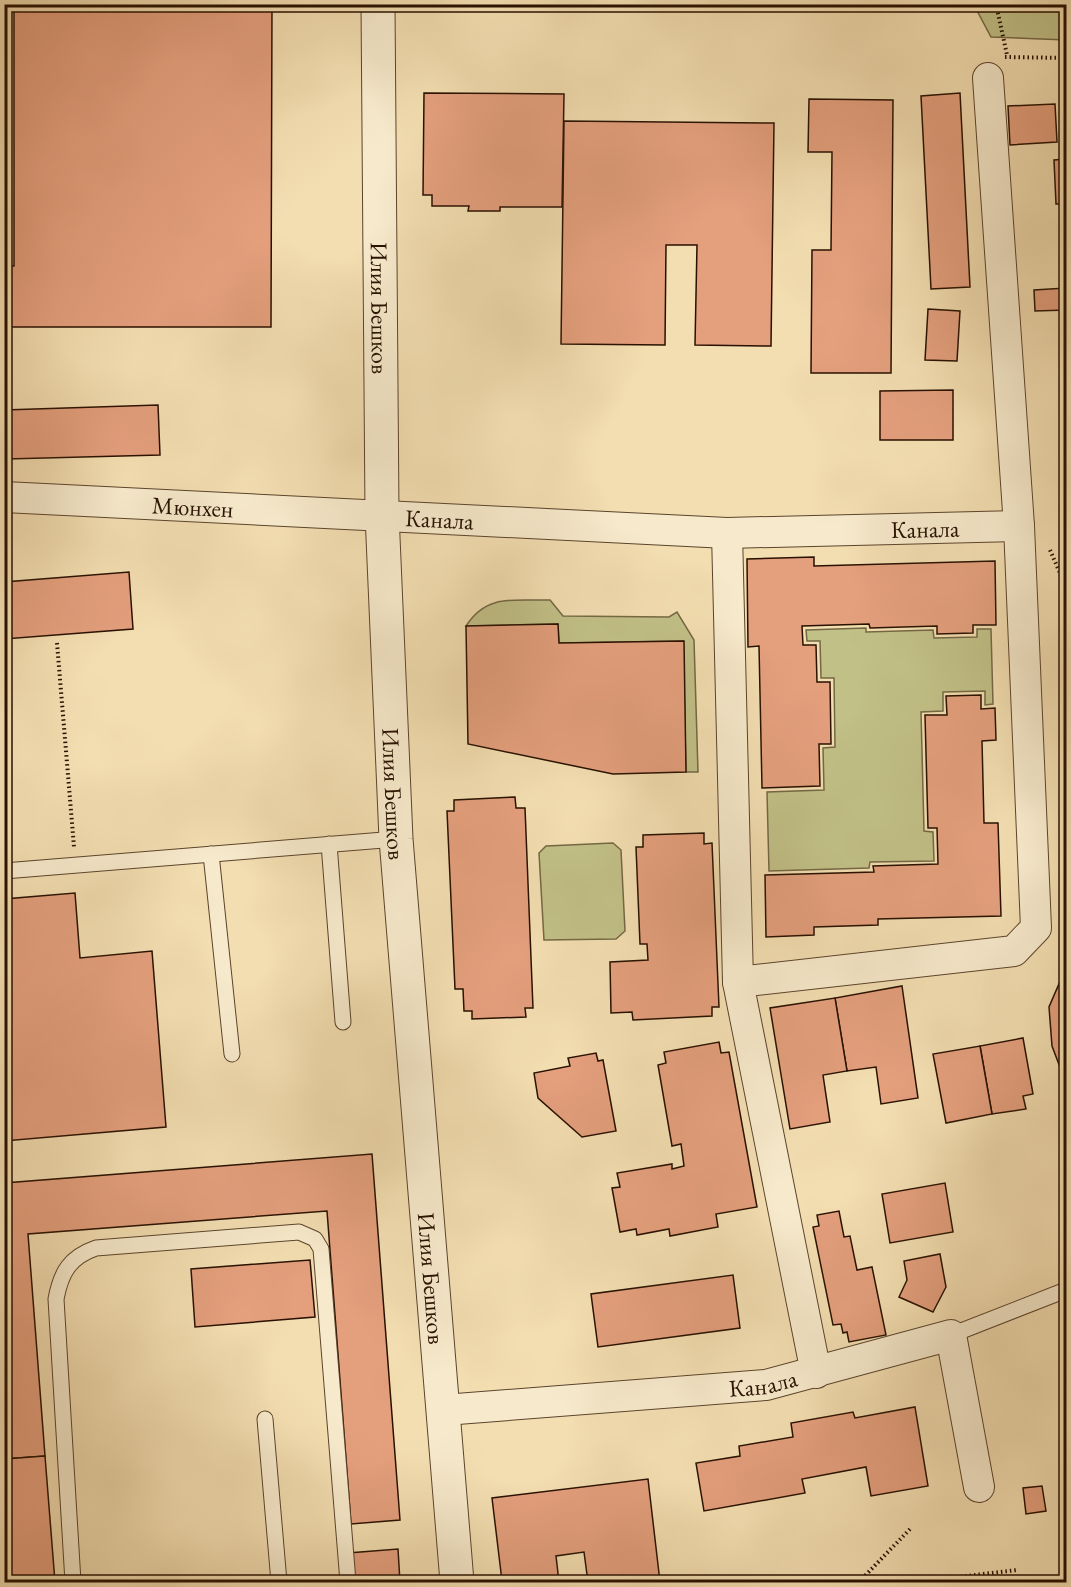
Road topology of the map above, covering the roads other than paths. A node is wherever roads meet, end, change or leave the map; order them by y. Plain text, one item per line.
1 (378, 4) edge
2 (988, 78) road end
3 (4, 497) edge
4 (382, 514) junction
5 (1019, 526) junction
6 (727, 533) junction
7 (396, 839) junction
8 (329, 844) junction
9 (211, 854) junction
10 (4, 871) edge
11 (738, 982) junction
12 (343, 1022) dead end
13 (232, 1054) dead end
14 (1066, 1290) edge
15 (951, 1335) junction
16 (816, 1373) junction
17 (444, 1410) junction
18 (265, 1419) dead end
19 (979, 1487) dead end
20 (73, 1582) edge
21 (279, 1582) edge
22 (348, 1582) edge
23 (457, 1582) edge

1 - 4 street, Илия Бешков
2 - 5 street
3 - 4 street, Мюнхен
4 - 6 street, Канала
4 - 7 street, Илия Бешков
5 - 6 street, Канала
5 - 11 street
6 - 11 street
7 - 8 lane
7 - 17 street, Илия Бешков
8 - 9 lane
8 - 12 lane
9 - 10 lane
9 - 13 lane
11 - 16 street
14 - 15 lane, Канала
15 - 16 street, Канала
15 - 19 street
16 - 17 street, Канала
17 - 23 street, Илия Бешков
18 - 21 lane
20 - 22 lane

